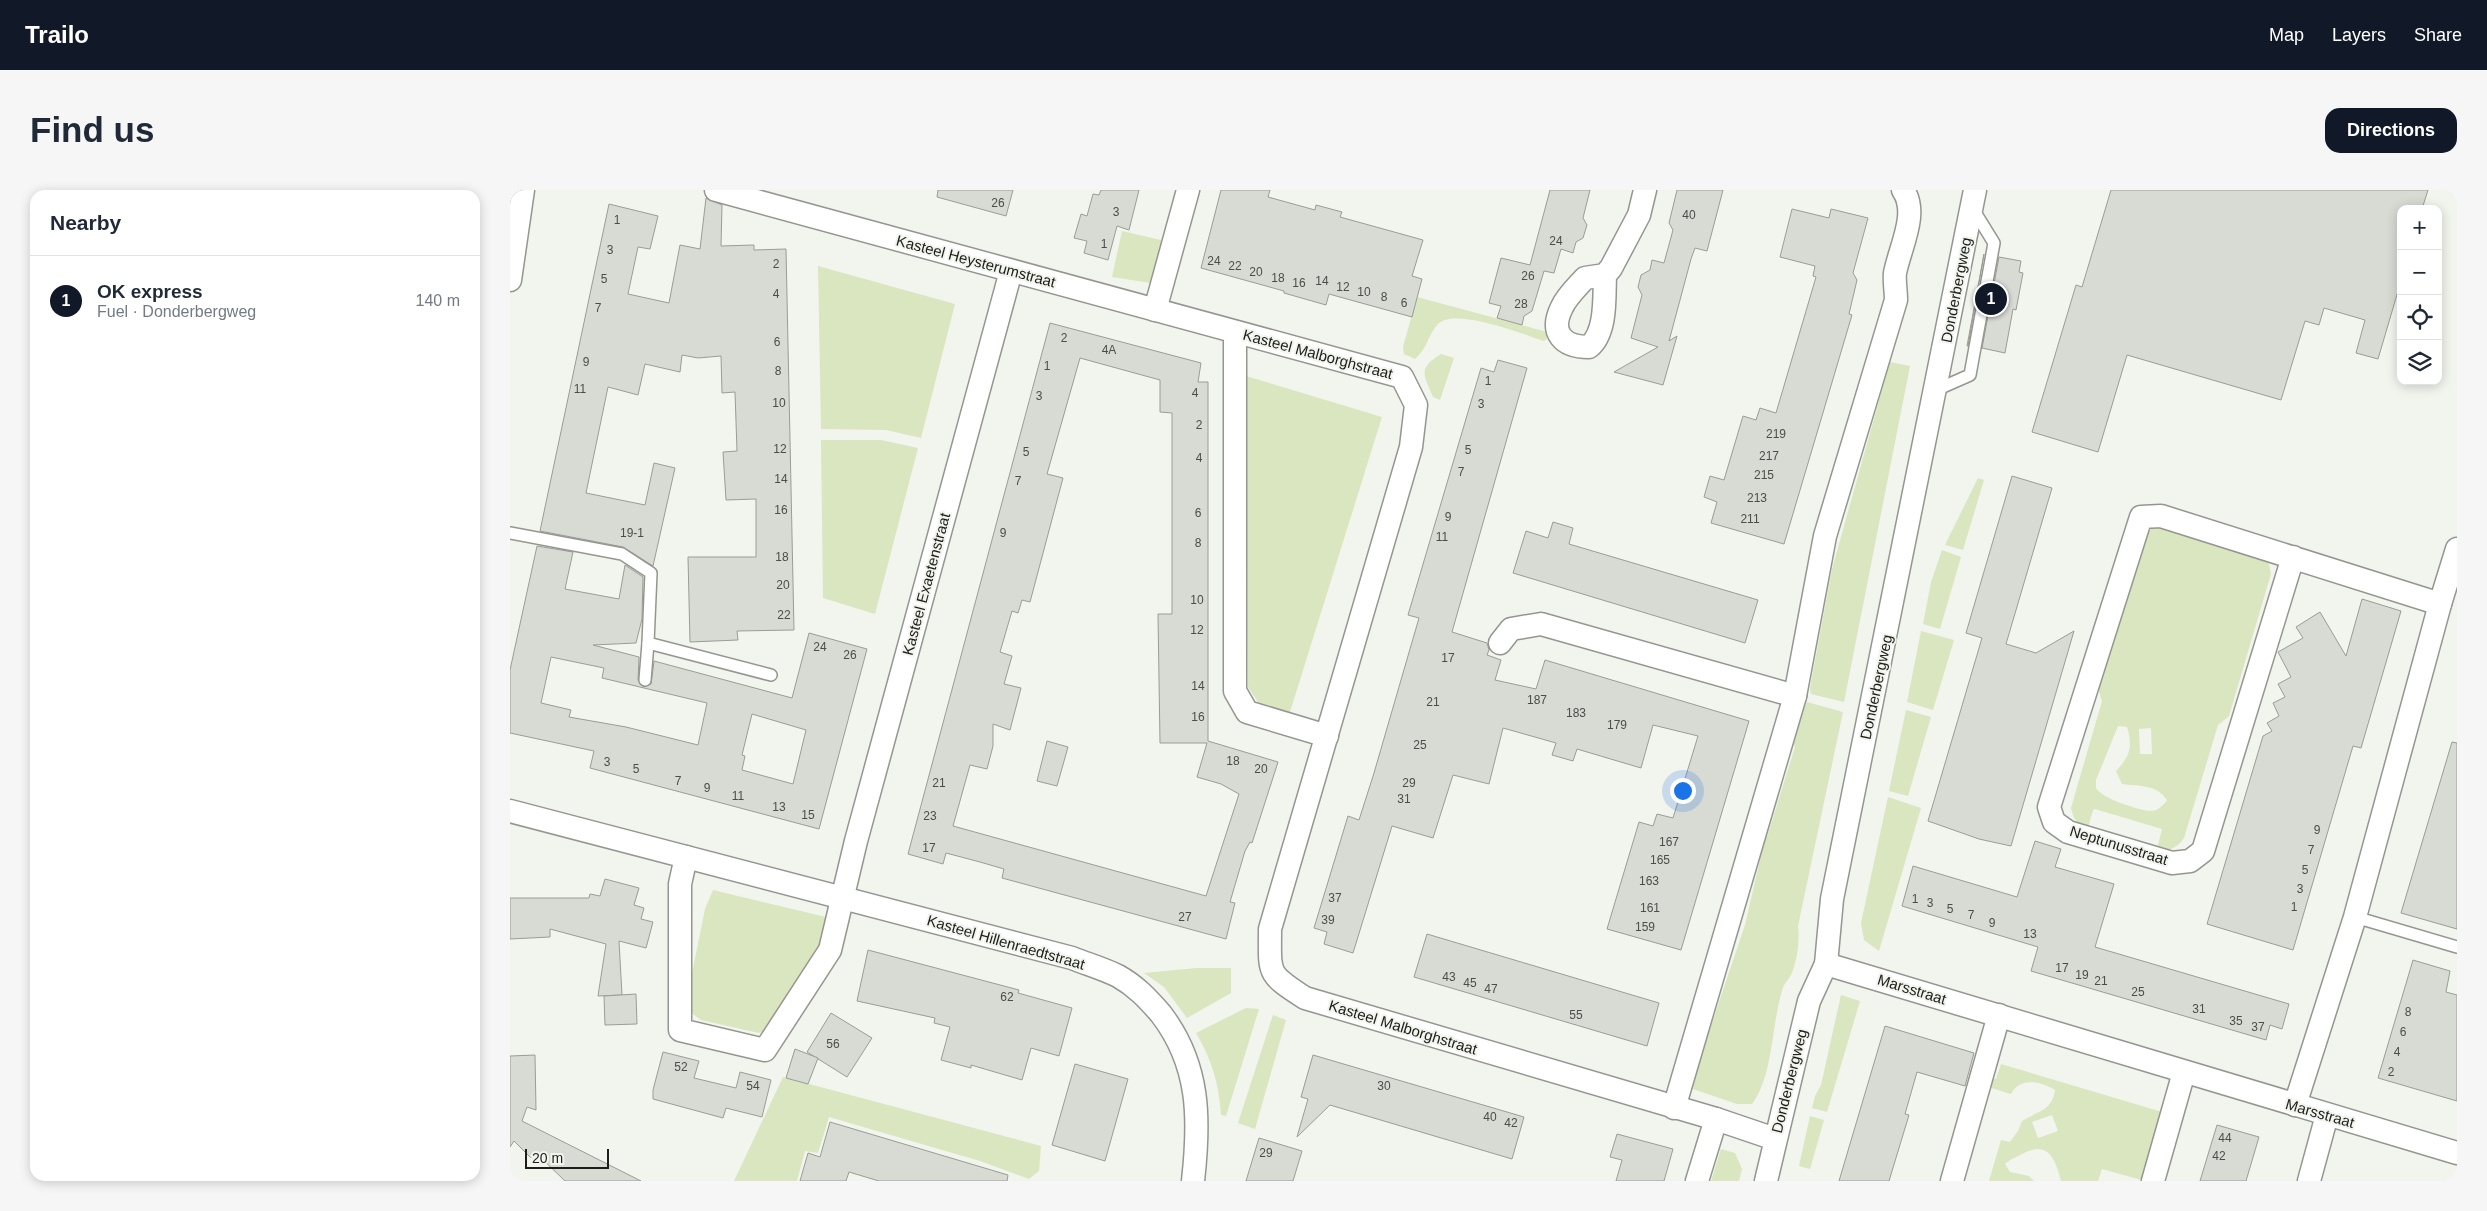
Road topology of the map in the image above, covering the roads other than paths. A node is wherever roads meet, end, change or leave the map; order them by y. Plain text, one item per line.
1 (523, 190) edge
2 (716, 190) edge
3 (1188, 190) edge
4 (1645, 190) edge
5 (1903, 190) edge
6 (1974, 198) edge
7 (1011, 271) junction
8 (1605, 276) dead end
9 (510, 280) edge
10 (1155, 310) junction
11 (1235, 332) junction
12 (1936, 390) junction
13 (510, 533) edge
14 (2457, 549) edge
15 (2293, 557) junction
16 (2440, 604) junction
17 (648, 643) junction
18 (1500, 643) dead end
19 (772, 675) dead end
20 (645, 680) dead end
21 (1794, 696) junction
22 (1327, 736) junction
23 (510, 811) edge
24 (686, 857) junction
25 (842, 897) junction
26 (2355, 917) junction
27 (2457, 946) edge
28 (1826, 964) junction
29 (1999, 1016) junction
30 (2184, 1072) junction
31 (2295, 1105) junction
32 (1674, 1108) junction
33 (2327, 1114) junction
34 (1716, 1119) junction
35 (1775, 1139) junction
36 (2457, 1153) edge
37 (1193, 1181) edge
38 (1697, 1181) edge
39 (1766, 1181) edge
40 (1952, 1181) edge
41 (2153, 1181) edge
42 (2309, 1181) edge

1 - 9 street
2 - 7 street, Kasteel Heysterumstraat
3 - 10 street
4 - 8 street
5 - 21 street
6 - 12 street, Donderbergweg
6 - 12 lane
7 - 10 street, Kasteel Heysterumstraat
7 - 25 street, Kasteel Exaetenstraat
10 - 11 street, Kasteel Heysterumstraat
11 - 22 street, Kasteel Malborghstraat
11 - 22 street, Kasteel Malborghstraat
12 - 28 street, Donderbergweg
13 - 17 lane
14 - 16 street
15 - 15 street, Neptunusstraat
15 - 16 street, Neptunusstraat
16 - 26 street
17 - 19 lane
17 - 20 lane
18 - 21 street
21 - 32 street
22 - 32 street, Kasteel Malborghstraat
23 - 24 street, Kasteel Hillenraedtstraat
24 - 25 street, Kasteel Hillenraedtstraat
24 - 25 street
25 - 37 street, Kasteel Hillenraedtstraat
26 - 27 lane
26 - 31 street
28 - 29 street, Marsstraat
28 - 35 street, Donderbergweg
29 - 30 street, Marsstraat
29 - 40 street
30 - 31 street, Marsstraat
30 - 41 street
31 - 33 street, Marsstraat
32 - 34 street, Kasteel Malborghstraat
33 - 36 street, Marsstraat
33 - 42 street
34 - 35 street, Kasteel Malborghstraat
34 - 38 street
35 - 39 street, Donderbergweg

